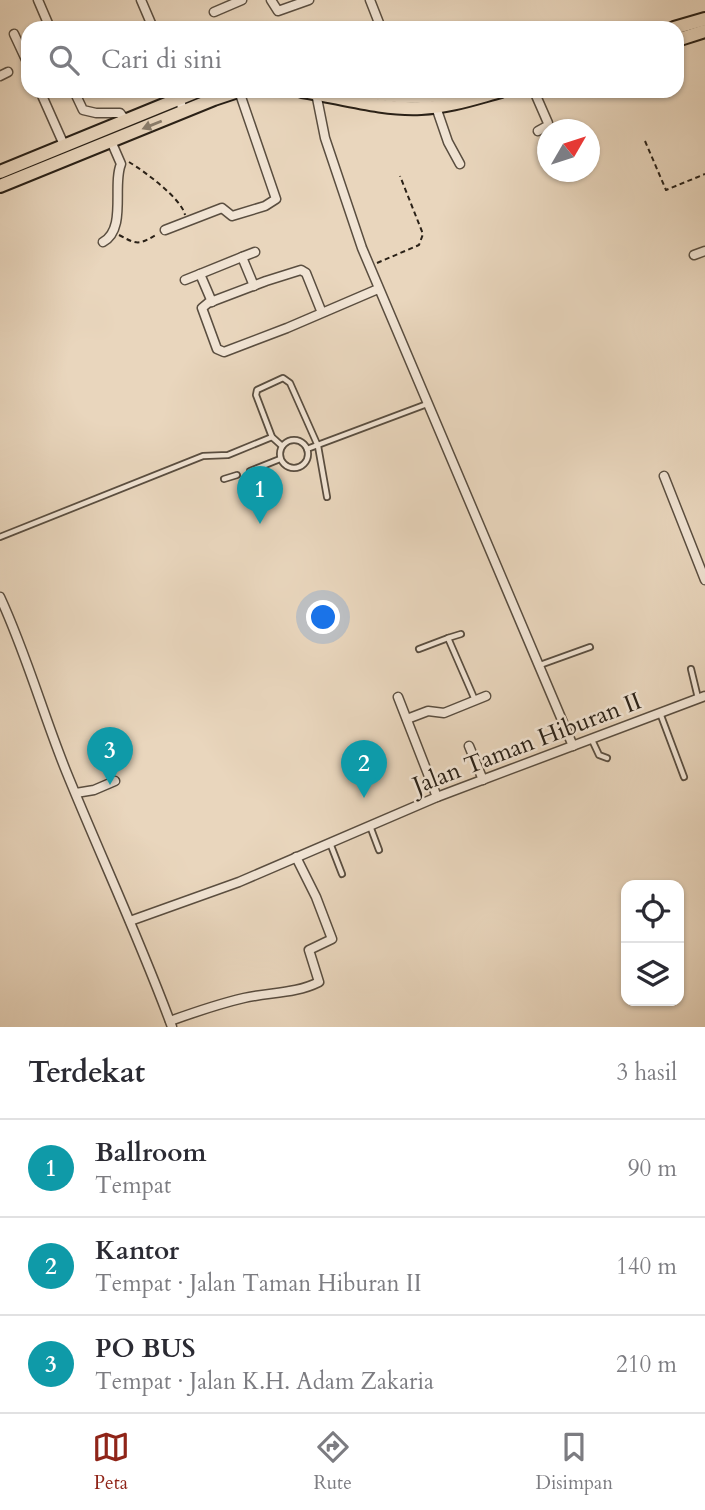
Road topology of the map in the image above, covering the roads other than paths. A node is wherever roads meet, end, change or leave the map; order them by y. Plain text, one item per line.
1 (38, 0) edge
2 (141, 0) edge
3 (242, 0) edge
4 (271, 0) edge
5 (309, 0) edge
6 (370, 0) edge
7 (230, 2) edge
8 (214, 12) dead end
9 (705, 19) edge
10 (47, 21) edge
11 (150, 21) edge
12 (378, 21) edge
13 (684, 25) edge
14 (705, 31) edge
15 (15, 34) dead end
16 (684, 38) edge
17 (21, 48) edge
18 (43, 98) edge
19 (77, 98) edge
20 (173, 98) edge
21 (180, 98) edge
22 (220, 98) edge
23 (241, 98) edge
24 (317, 98) edge
25 (346, 98) edge
26 (473, 98) edge
27 (537, 98) edge
28 (436, 107) junction
29 (183, 112) junction
30 (546, 119) edge
31 (126, 121) junction
32 (111, 141) junction
33 (64, 145) junction
34 (460, 164) dead end
35 (1, 169) edge
36 (0, 186) edge
37 (165, 230) road end
38 (103, 242) dead end
39 (705, 251) edge
40 (256, 252) dead end
41 (694, 255) dead end
42 (242, 257) junction
43 (200, 274) junction
44 (185, 280) dead end
45 (254, 286) junction
46 (379, 289) junction
47 (212, 302) junction
48 (322, 313) junction
49 (427, 404) junction
50 (272, 437) junction
51 (282, 446) junction
52 (318, 446) junction
53 (307, 449) junction
54 (280, 459) junction
55 (250, 471) dead end
56 (237, 475) dead end
57 (664, 476) dead end
58 (224, 479) dead end
59 (327, 497) dead end
60 (0, 537) edge
61 (705, 580) edge
62 (0, 597) edge
63 (461, 634) dead end
64 (448, 638) junction
65 (590, 647) dead end
66 (419, 649) dead end
67 (540, 665) junction
68 (691, 669) dead end
69 (486, 696) dead end
70 (398, 697) dead end
71 (701, 697) edge
72 (475, 701) junction
73 (660, 713) junction
74 (407, 719) junction
75 (591, 739) junction
76 (469, 746) dead end
77 (573, 746) junction
78 (607, 758) dead end
79 (684, 777) dead end
80 (483, 779) junction
81 (116, 781) dead end
82 (76, 793) junction
83 (437, 797) junction
84 (369, 825) junction
85 (330, 842) junction
86 (379, 850) dead end
87 (296, 858) junction
88 (342, 874) dead end
89 (130, 921) junction
90 (171, 1024) edge

1 - 10 street
2 - 11 street
3 - 7 street
4 - 5 street
6 - 12 street
7 - 8 street
9 - 13 main road
14 - 16 main road
15 - 17 street
18 - 33 street
19 - 31 street
20 - 31 main road
21 - 29 street
22 - 29 main road
23 - 37 street
24 - 46 street
25 - 28 main road
26 - 28 main road
27 - 30 street
28 - 34 street
29 -> 32 main road
31 - 33 main road
32 - 36 main road
32 - 38 street
33 - 35 main road
39 - 41 street
40 - 42 street
42 - 43 street
42 - 45 street
43 - 44 street
43 - 47 street
45 - 47 street
45 - 48 street
46 - 48 street
46 - 49 street
47 - 48 street
49 - 52 lane
49 - 67 street
50 - 51 lane
50 - 52 lane
50 - 60 lane
51 - 53 lane
51 - 54 lane
52 - 53 lane
52 - 59 lane
53 - 54 lane
54 - 55 lane
56 - 58 lane
57 - 61 street
62 - 82 street
63 - 64 lane
64 - 66 lane
64 - 72 lane
65 - 67 lane
67 - 77 street
68 - 71 lane
69 - 72 street
70 - 74 street
71 - 73 street, Jalan Taman Hiburan II
72 - 74 street
73 - 75 street, Jalan Taman Hiburan II
73 - 79 lane
74 - 83 street
75 - 77 street, Jalan Taman Hiburan II
75 - 78 lane
76 - 80 street
77 - 80 street, Jalan Taman Hiburan II
80 - 83 street, Jalan Taman Hiburan II
81 - 82 street
82 - 89 street
83 - 84 street, Jalan Taman Hiburan II
84 - 85 street, Jalan Taman Hiburan II
84 - 86 lane
85 - 87 street, Jalan Taman Hiburan II
85 - 88 lane
87 - 89 street, Jalan Taman Hiburan II
87 - 90 street
89 - 90 street

